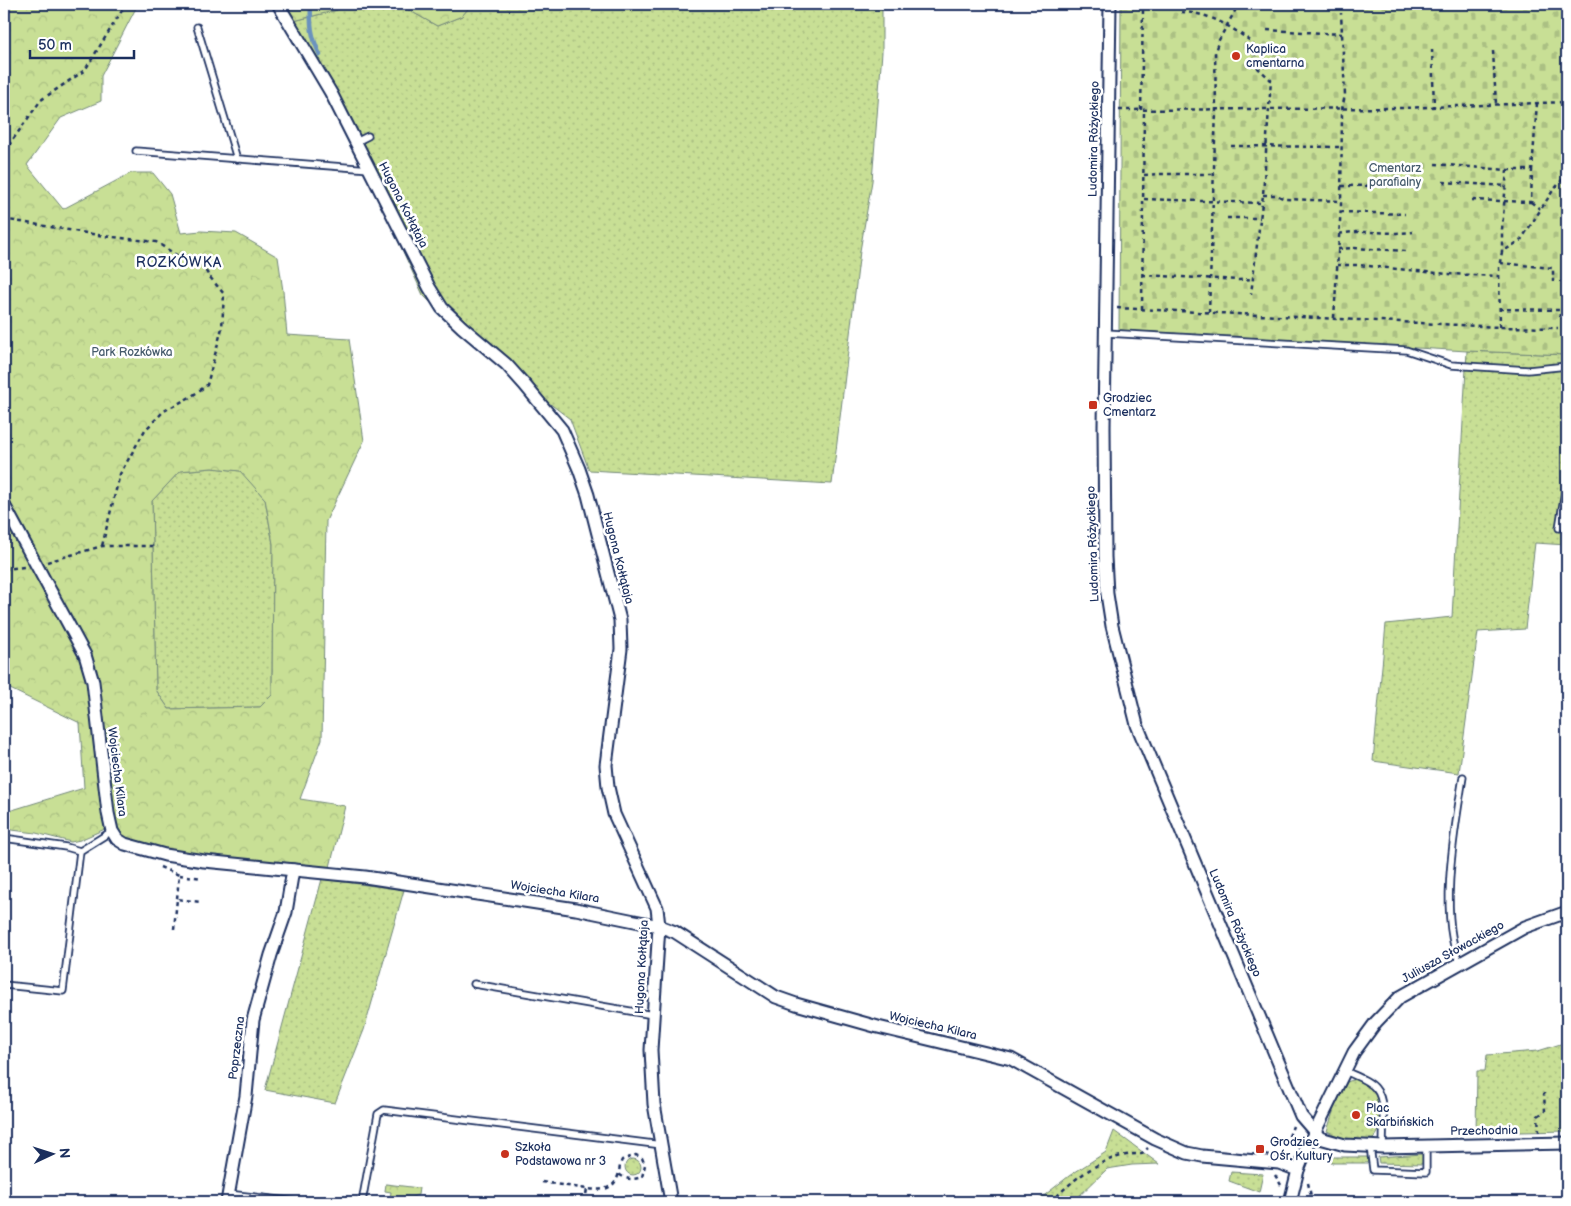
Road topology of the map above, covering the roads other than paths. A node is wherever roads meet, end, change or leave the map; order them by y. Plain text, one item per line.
1 (278, 4) edge
2 (1110, 4) edge
3 (197, 27) dead end
4 (368, 136) dead end
5 (356, 142) junction
6 (136, 151) dead end
7 (237, 159) junction
8 (370, 170) junction
9 (1110, 333) junction
10 (1567, 366) edge
11 (1567, 480) edge
12 (4, 505) edge
13 (1559, 528) dead end
14 (1463, 777) dead end
15 (112, 831) junction
16 (4, 838) edge
17 (80, 852) junction
18 (293, 870) junction
19 (1567, 912) edge
20 (658, 926) junction
21 (1460, 963) junction
22 (4, 984) edge
23 (474, 984) dead end
24 (653, 1015) junction
25 (1345, 1071) junction
26 (1315, 1133) junction
27 (1567, 1144) edge
28 (662, 1145) junction
29 (1370, 1146) junction
30 (1426, 1146) junction
31 (1383, 1147) junction
32 (1298, 1170) junction
33 (227, 1198) edge
34 (298, 1202) edge
35 (362, 1202) edge
36 (671, 1202) edge
37 (1292, 1202) edge

1 - 5 street, Hugona Kołłątaja
2 - 9 street, Ludomira Różyckiego
3 - 7 lane
4 - 5 lane
5 - 8 street, Hugona Kołłątaja
6 - 7 lane
7 - 8 lane
8 - 20 street, Hugona Kołłątaja
9 - 10 lane
9 - 26 street, Ludomira Różyckiego
11 - 13 lane
12 - 15 street, Wojciecha Kilara
14 - 21 lane
15 - 17 lane
15 - 18 street, Wojciecha Kilara
16 - 17 lane
17 - 22 lane
18 - 20 street, Wojciecha Kilara
18 - 33 street, Poprzeczna
19 - 21 street, Juliusza Słowackiego
20 - 24 street, Hugona Kołłątaja
20 - 32 street, Wojciecha Kilara
21 - 25 street, Juliusza Słowackiego
23 - 24 lane
24 - 28 street, Hugona Kołłątaja
25 - 26 street, Juliusza Słowackiego
25 - 31 lane
26 - 29 street, Przechodnia
26 - 32 street, Juliusza Słowackiego
27 - 30 street, Przechodnia
28 - 35 lane
28 - 36 street, Hugona Kołłątaja
29 - 30 lane
29 - 31 street, Przechodnia
30 - 31 street, Przechodnia
32 - 37 street, Juliusza Słowackiego
33 - 34 lane

